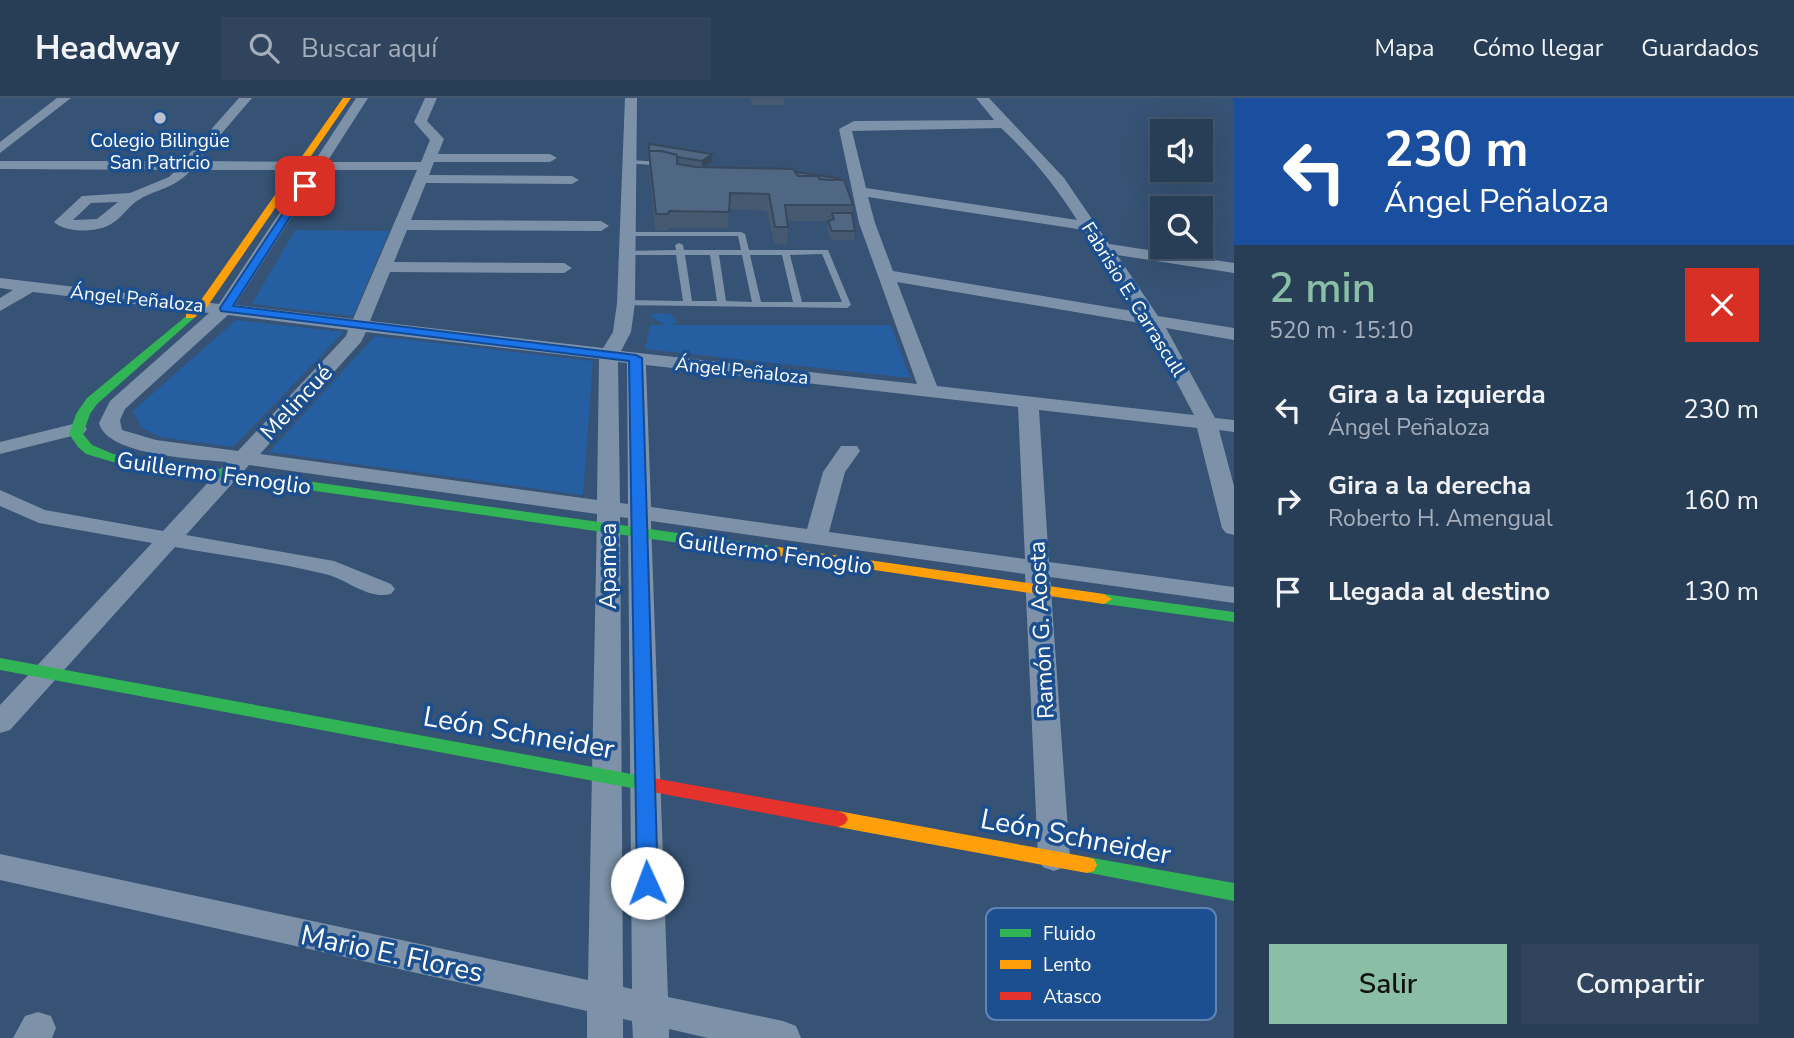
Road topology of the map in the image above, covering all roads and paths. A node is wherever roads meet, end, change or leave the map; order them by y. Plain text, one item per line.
1 (65, 98) edge
2 (246, 98) edge
3 (347, 98) edge
4 (362, 98) edge
5 (431, 98) edge
6 (631, 98) edge
7 (982, 98) edge
8 (1004, 124) junction
9 (10, 125) dead end
10 (31, 125) junction
11 (0, 149) edge
12 (550, 158) dead end
13 (629, 162) junction
14 (0, 164) edge
15 (188, 165) junction
16 (300, 165) junction
17 (318, 166) junction
18 (676, 166) edge
19 (424, 168) junction
20 (572, 180) dead end
21 (859, 191) junction
22 (132, 197) dead end
23 (400, 225) junction
24 (601, 226) dead end
25 (1088, 226) junction
26 (627, 234) junction
27 (678, 234) junction
28 (1103, 248) junction
29 (680, 252) junction
30 (713, 252) junction
31 (747, 252) junction
32 (785, 252) junction
33 (627, 253) junction
34 (383, 267) junction
35 (564, 268) dead end
36 (1234, 268) edge
37 (888, 275) junction
38 (0, 283) edge
39 (30, 286) junction
40 (626, 303) junction
41 (688, 304) junction
42 (722, 304) junction
43 (757, 304) junction
44 (203, 305) junction
45 (798, 305) junction
46 (0, 306) edge
47 (225, 308) junction
48 (1151, 318) junction
49 (361, 324) junction
50 (1234, 334) edge
51 (622, 357) junction
52 (929, 391) junction
53 (1028, 402) junction
54 (1207, 423) junction
55 (1234, 426) edge
56 (76, 432) junction
57 (0, 449) edge
58 (849, 451) dead end
59 (236, 467) junction
60 (0, 497) edge
61 (608, 519) junction
62 (639, 524) junction
63 (1234, 528) edge
64 (171, 538) junction
65 (816, 538) junction
66 (1038, 579) junction
67 (382, 589) dead end
68 (1234, 595) edge
69 (1234, 617) edge
70 (0, 664) edge
71 (46, 673) junction
72 (0, 723) edge
73 (607, 774) junction
74 (644, 781) junction
75 (1054, 858) junction
76 (0, 867) edge
77 (1234, 892) edge
78 (607, 1000) junction
79 (651, 1023) edge
80 (605, 1038) edge
81 (783, 1038) edge

1 - 10 street
2 - 15 street
3 - 16 street
4 - 17 street
5 - 19 street, Melincué
6 - 13 street, Apamea
7 - 8 street, Fabrisio E. Carrascull
8 - 21 street
8 - 25 street, Fabrisio E. Carrascull
9 - 10 street
10 - 11 street
12 - 19 street
13 - 18 lane
13 - 26 street, Apamea
14 - 15 street
15 - 16 street
15 - 22 street
16 - 17 street
16 - 44 street
17 - 19 street
17 - 47 street
19 - 20 street
19 - 23 street, Melincué
21 - 25 street
21 - 37 street
23 - 24 street
23 - 34 street, Melincué
25 - 28 street, Fabrisio E. Carrascull
26 - 27 lane
26 - 33 street, Apamea
27 - 29 lane
27 - 31 lane
28 - 36 street
28 - 48 street, Fabrisio E. Carrascull
29 - 30 lane
29 - 33 lane
29 - 41 lane
30 - 31 lane
30 - 42 lane
31 - 32 lane
31 - 43 lane
32 - 45 lane
32 - 45 lane
33 - 40 street, Apamea
34 - 35 street
34 - 49 street, Melincué
37 - 48 street
37 - 52 street
38 - 39 street, Ángel Peñaloza
39 - 44 street, Ángel Peñaloza
39 - 46 street
40 - 41 lane
40 - 51 street, Apamea
41 - 42 lane
42 - 43 lane
43 - 45 lane
44 - 47 street, Ángel Peñaloza
44 - 56 street
47 - 49 street, Ángel Peñaloza
47 - 59 street, Guillermo Fenoglio
48 - 50 street
48 - 54 street, Fabrisio E. Carrascull
49 - 51 street, Ángel Peñaloza
49 - 59 street, Melincué
51 - 52 street, Ángel Peñaloza
51 - 61 street, Apamea
51 - 62 street, Apamea
52 - 53 street, Ángel Peñaloza
53 - 54 street, Ángel Peñaloza
53 - 66 street, Ramón G. Acosta
54 - 55 street, Ángel Peñaloza
54 - 63 street, Fabrisio E. Carrascull
56 - 57 street
56 - 59 street, Guillermo Fenoglio
58 - 65 street
59 - 61 street, Guillermo Fenoglio
59 - 64 street, Melincué
60 - 64 street
61 - 62 street, Guillermo Fenoglio
61 - 73 street, Apamea
62 - 65 street, Guillermo Fenoglio
62 - 66 street, Guillermo Fenoglio
62 - 74 street, Apamea
64 - 67 street
64 - 71 street, Melincué
65 - 66 street, Guillermo Fenoglio
66 - 68 street, Guillermo Fenoglio
66 - 69 street, Guillermo Fenoglio
66 - 75 street, Ramón G. Acosta
70 - 71 street, León Schneider
71 - 72 street, Melincué
71 - 73 street, León Schneider
73 - 74 street, León Schneider
73 - 78 street, Apamea
74 - 75 street, León Schneider
74 - 79 street, Apamea
75 - 77 street, León Schneider
76 - 78 street, Mario E. Flores
78 - 79 street, Mario E. Flores
78 - 80 street, Apamea
79 - 81 street, Mario E. Flores

